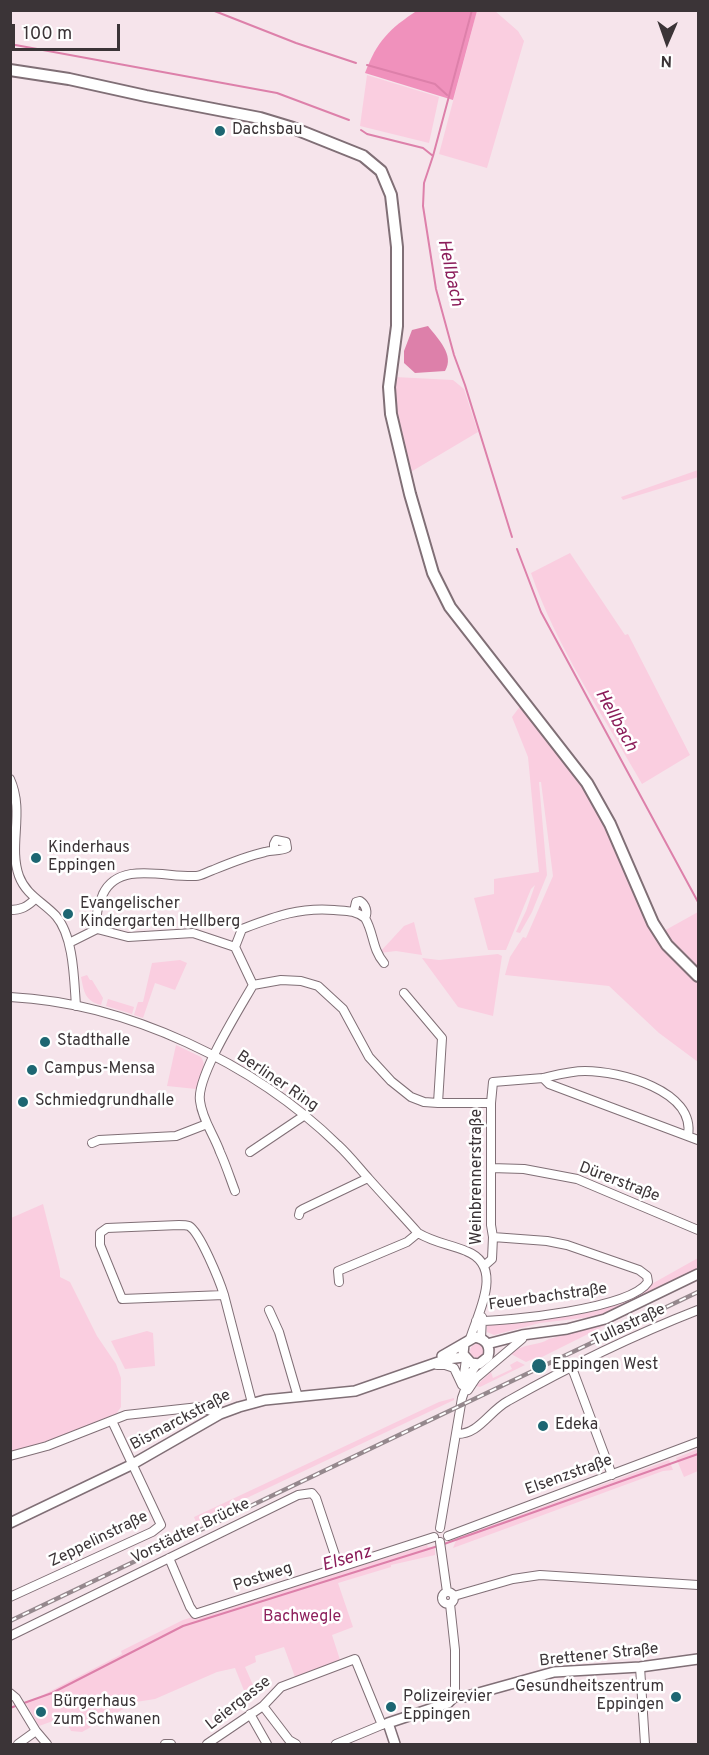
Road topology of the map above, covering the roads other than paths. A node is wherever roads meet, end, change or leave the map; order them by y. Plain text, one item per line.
1 (10, 70) edge
2 (10, 779) edge
3 (274, 850) dead end
4 (35, 899) junction
5 (10, 910) edge
6 (354, 911) junction
7 (365, 918) junction
8 (97, 929) junction
9 (69, 944) junction
10 (235, 947) junction
11 (384, 963) dead end
12 (699, 976) edge
13 (253, 985) junction
14 (404, 993) dead end
15 (10, 997) edge
16 (76, 1006) junction
17 (214, 1056) junction
18 (543, 1078) junction
19 (438, 1103) junction
20 (491, 1103) junction
21 (305, 1115) junction
22 (207, 1124) junction
23 (688, 1136) junction
24 (699, 1140) edge
25 (92, 1143) dead end
26 (250, 1152) dead end
27 (490, 1168) junction
28 (368, 1178) junction
29 (235, 1191) dead end
30 (299, 1215) dead end
31 (699, 1230) edge
32 (418, 1233) junction
33 (493, 1237) junction
34 (484, 1266) junction
35 (699, 1274) edge
36 (339, 1282) dead end
37 (224, 1295) junction
38 (269, 1310) dead end
39 (699, 1310) edge
40 (478, 1321) junction
41 (544, 1332) junction
42 (522, 1339) junction
43 (467, 1342) junction
44 (486, 1345) junction
45 (465, 1358) junction
46 (432, 1364) junction
47 (477, 1364) junction
48 (572, 1368) junction
49 (411, 1371) junction
50 (462, 1385) junction
51 (298, 1397) junction
52 (462, 1398) junction
53 (252, 1403) junction
54 (220, 1414) junction
55 (112, 1421) junction
56 (456, 1434) junction
57 (699, 1442) edge
58 (10, 1456) edge
59 (131, 1465) junction
60 (612, 1476) junction
61 (10, 1523) edge
62 (440, 1528) junction
63 (448, 1536) junction
64 (437, 1540) junction
65 (169, 1558) junction
66 (342, 1566) junction
67 (699, 1585) edge
68 (10, 1597) edge
69 (450, 1597) junction
70 (10, 1636) edge
71 (699, 1659) edge
72 (640, 1667) junction
73 (10, 1693) edge
74 (455, 1696) junction
75 (263, 1706) junction
76 (250, 1714) junction
77 (385, 1724) junction
78 (36, 1731) junction
79 (18, 1744) edge
80 (47, 1744) edge
81 (207, 1744) edge
82 (267, 1744) edge
83 (296, 1744) edge
84 (336, 1744) edge
85 (395, 1744) edge
86 (645, 1744) edge

1 - 12 main road
2 - 4 street
3 - 8 street
4 - 5 street
4 - 9 street
6 - 7 street
6 - 7 street
6 - 10 street
7 - 11 street
8 - 9 street
8 - 10 street
9 - 16 street
10 - 13 street
13 - 17 street
13 - 19 street
14 - 19 street
15 - 16 street, Berliner Ring
16 - 17 street, Berliner Ring
17 - 21 street, Berliner Ring
17 - 22 street
18 - 20 street, Weinbrennerstraße
18 - 23 street
18 - 23 street
19 - 20 street
20 - 27 street, Weinbrennerstraße
21 - 26 street
21 - 28 street, Berliner Ring
22 - 25 street
22 - 29 street
23 - 24 street
27 - 31 street, Dürerstraße
27 - 33 street, Weinbrennerstraße
28 - 30 street
28 - 32 street, Berliner Ring
32 - 34 street, Berliner Ring
32 - 36 street
33 - 34 street, Weinbrennerstraße
33 - 40 street, Feuerbachstraße
34 - 40 street, Weinbrennerstraße
35 - 41 street
37 - 37 street
37 - 53 street
38 - 51 street
39 - 48 street, Tullastraße
40 - 43 street, Weinbrennerstraße
40 - 44 street, Weinbrennerstraße
41 - 42 street
41 - 44 street
42 - 44 street
42 - 52 street
43 - 44 street
43 - 45 street
43 - 49 street, Bismarckstraße
44 - 47 street
45 - 46 street, Bismarckstraße
45 - 47 street
45 - 50 street
46 - 49 street, Bismarckstraße
46 - 50 street
47 - 52 street
48 - 56 street, Tullastraße
48 - 60 street
49 - 51 street, Bismarckstraße
50 - 52 street
51 - 53 street, Bismarckstraße
52 - 56 street
53 - 54 street, Bismarckstraße
54 - 55 street
54 - 59 street, Bismarckstraße
55 - 58 street
55 - 59 street, Zeppelinstraße
56 - 62 street
57 - 60 street, Elsenzstraße
59 - 61 street, Bismarckstraße
59 - 68 street, Zeppelinstraße
60 - 63 street, Elsenzstraße
62 - 63 street
62 - 64 street
63 - 64 street
64 - 66 street, Postweg
64 - 69 street
65 - 66 street, Postweg
65 - 66 street, Vorstädter Brücke
65 - 70 street, Vorstädter Brücke
67 - 69 street
69 - 74 street
71 - 72 street, Brettener Straße
72 - 74 street, Brettener Straße
72 - 86 street
73 - 78 street
74 - 77 street, Brettener Straße
75 - 76 street, Leiergasse
75 - 77 street, Leiergasse
75 - 83 street
76 - 81 street, Leiergasse
76 - 82 street
77 - 84 street, Brettener Straße
77 - 85 street
78 - 79 street
78 - 80 street

